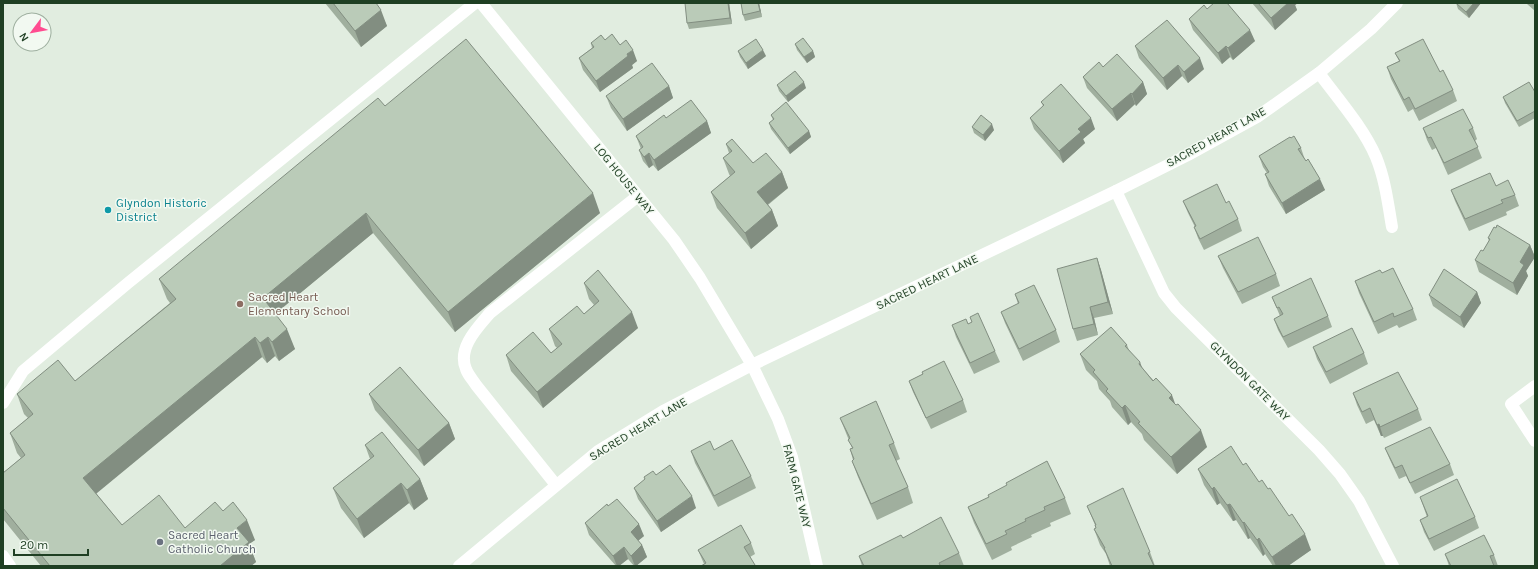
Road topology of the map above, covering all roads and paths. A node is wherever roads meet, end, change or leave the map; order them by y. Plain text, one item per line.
1 (475, 3) edge
2 (481, 3) edge
3 (1397, 3) edge
4 (1319, 73) junction
5 (1116, 191) junction
6 (638, 196) junction
7 (1392, 226) dead end
8 (752, 365) junction
9 (1535, 386) edge
10 (3, 404) edge
11 (1535, 441) edge
12 (556, 485) junction
13 (3, 556) edge
14 (10, 566) edge
15 (459, 566) edge
16 (817, 566) edge
17 (1393, 566) edge

1 - 10 street
2 - 6 street, LOG HOUSE WAY
3 - 4 street, SACRED HEART LANE
4 - 5 street, SACRED HEART LANE
4 - 7 street
5 - 8 street, SACRED HEART LANE
5 - 17 street, GLYNDON GATE WAY
6 - 8 street, LOG HOUSE WAY
6 - 12 street
8 - 12 street, SACRED HEART LANE
8 - 16 street, FARM GATE WAY
9 - 11 street
12 - 15 street, SACRED HEART LANE
13 - 14 street

